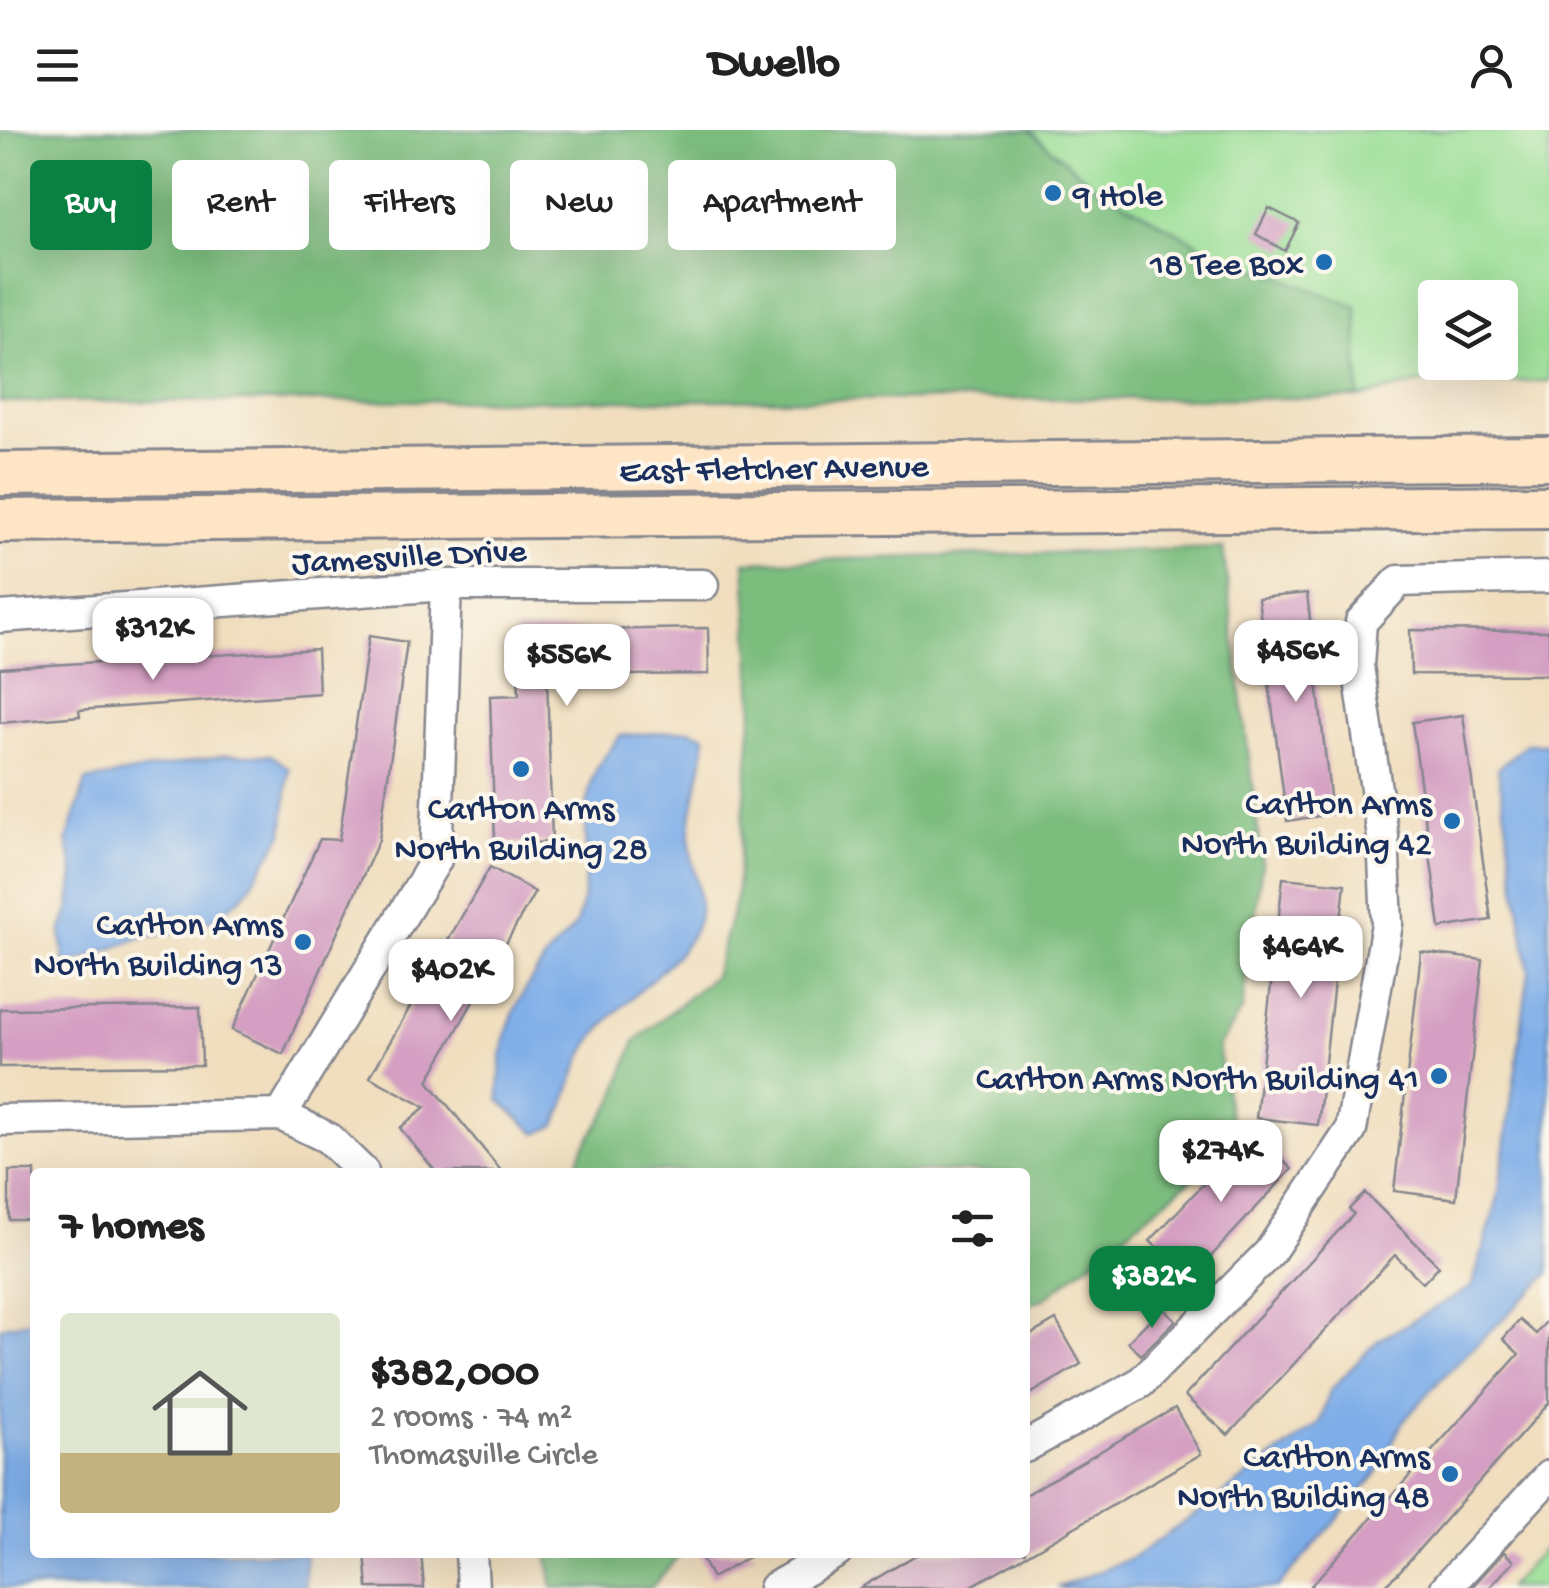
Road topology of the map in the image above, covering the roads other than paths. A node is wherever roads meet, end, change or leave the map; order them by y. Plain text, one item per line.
1 (1549, 458) edge
2 (0, 474) edge
3 (1549, 506) edge
4 (0, 521) edge
5 (1549, 577) edge
6 (446, 585) junction
7 (703, 585) dead end
8 (0, 617) edge
9 (281, 1116) junction
10 (0, 1120) edge
11 (359, 1168) edge
12 (1030, 1444) edge
13 (1549, 1476) edge
14 (472, 1558) edge
15 (826, 1558) edge
16 (473, 1588) edge
17 (774, 1588) edge
18 (1446, 1588) edge

1 - 2 main road, East Fletcher Avenue
3 - 4 main road, East Fletcher Avenue
5 - 12 street
6 - 7 street, Jamesville Drive
6 - 8 street, Jamesville Drive
6 - 9 street
9 - 10 street
9 - 11 street
13 - 18 street
14 - 16 street
15 - 17 street

